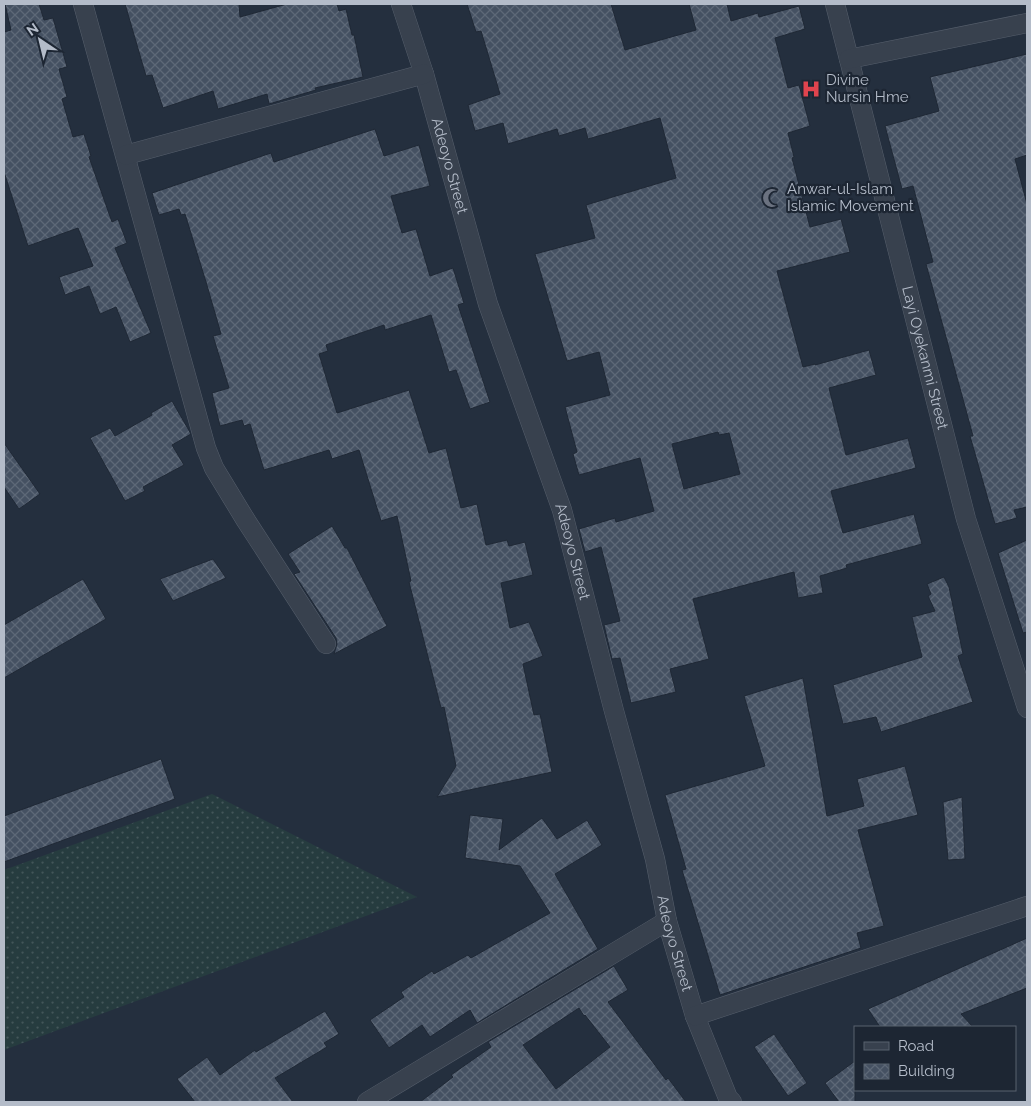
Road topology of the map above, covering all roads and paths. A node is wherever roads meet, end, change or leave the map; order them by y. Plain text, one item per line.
1 (83, 4) edge
2 (402, 4) edge
3 (835, 4) edge
4 (1027, 23) edge
5 (849, 59) junction
6 (424, 74) junction
7 (126, 155) junction
8 (326, 644) dead end
9 (1023, 676) edge
10 (1027, 708) edge
11 (1027, 906) edge
12 (667, 921) junction
13 (694, 1016) junction
14 (367, 1102) edge
15 (732, 1102) edge

1 - 7 street
2 - 6 street, Adeoyo Street
3 - 5 street, Layi Oyekanmi Street
4 - 5 street
5 - 9 street, Layi Oyekanmi Street
6 - 7 street
6 - 12 street, Adeoyo Street
7 - 8 street
9 - 10 street, Layi Oyekanmi Street
11 - 13 street
12 - 13 street, Adeoyo Street
12 - 14 street
13 - 15 street, Adeoyo Street

